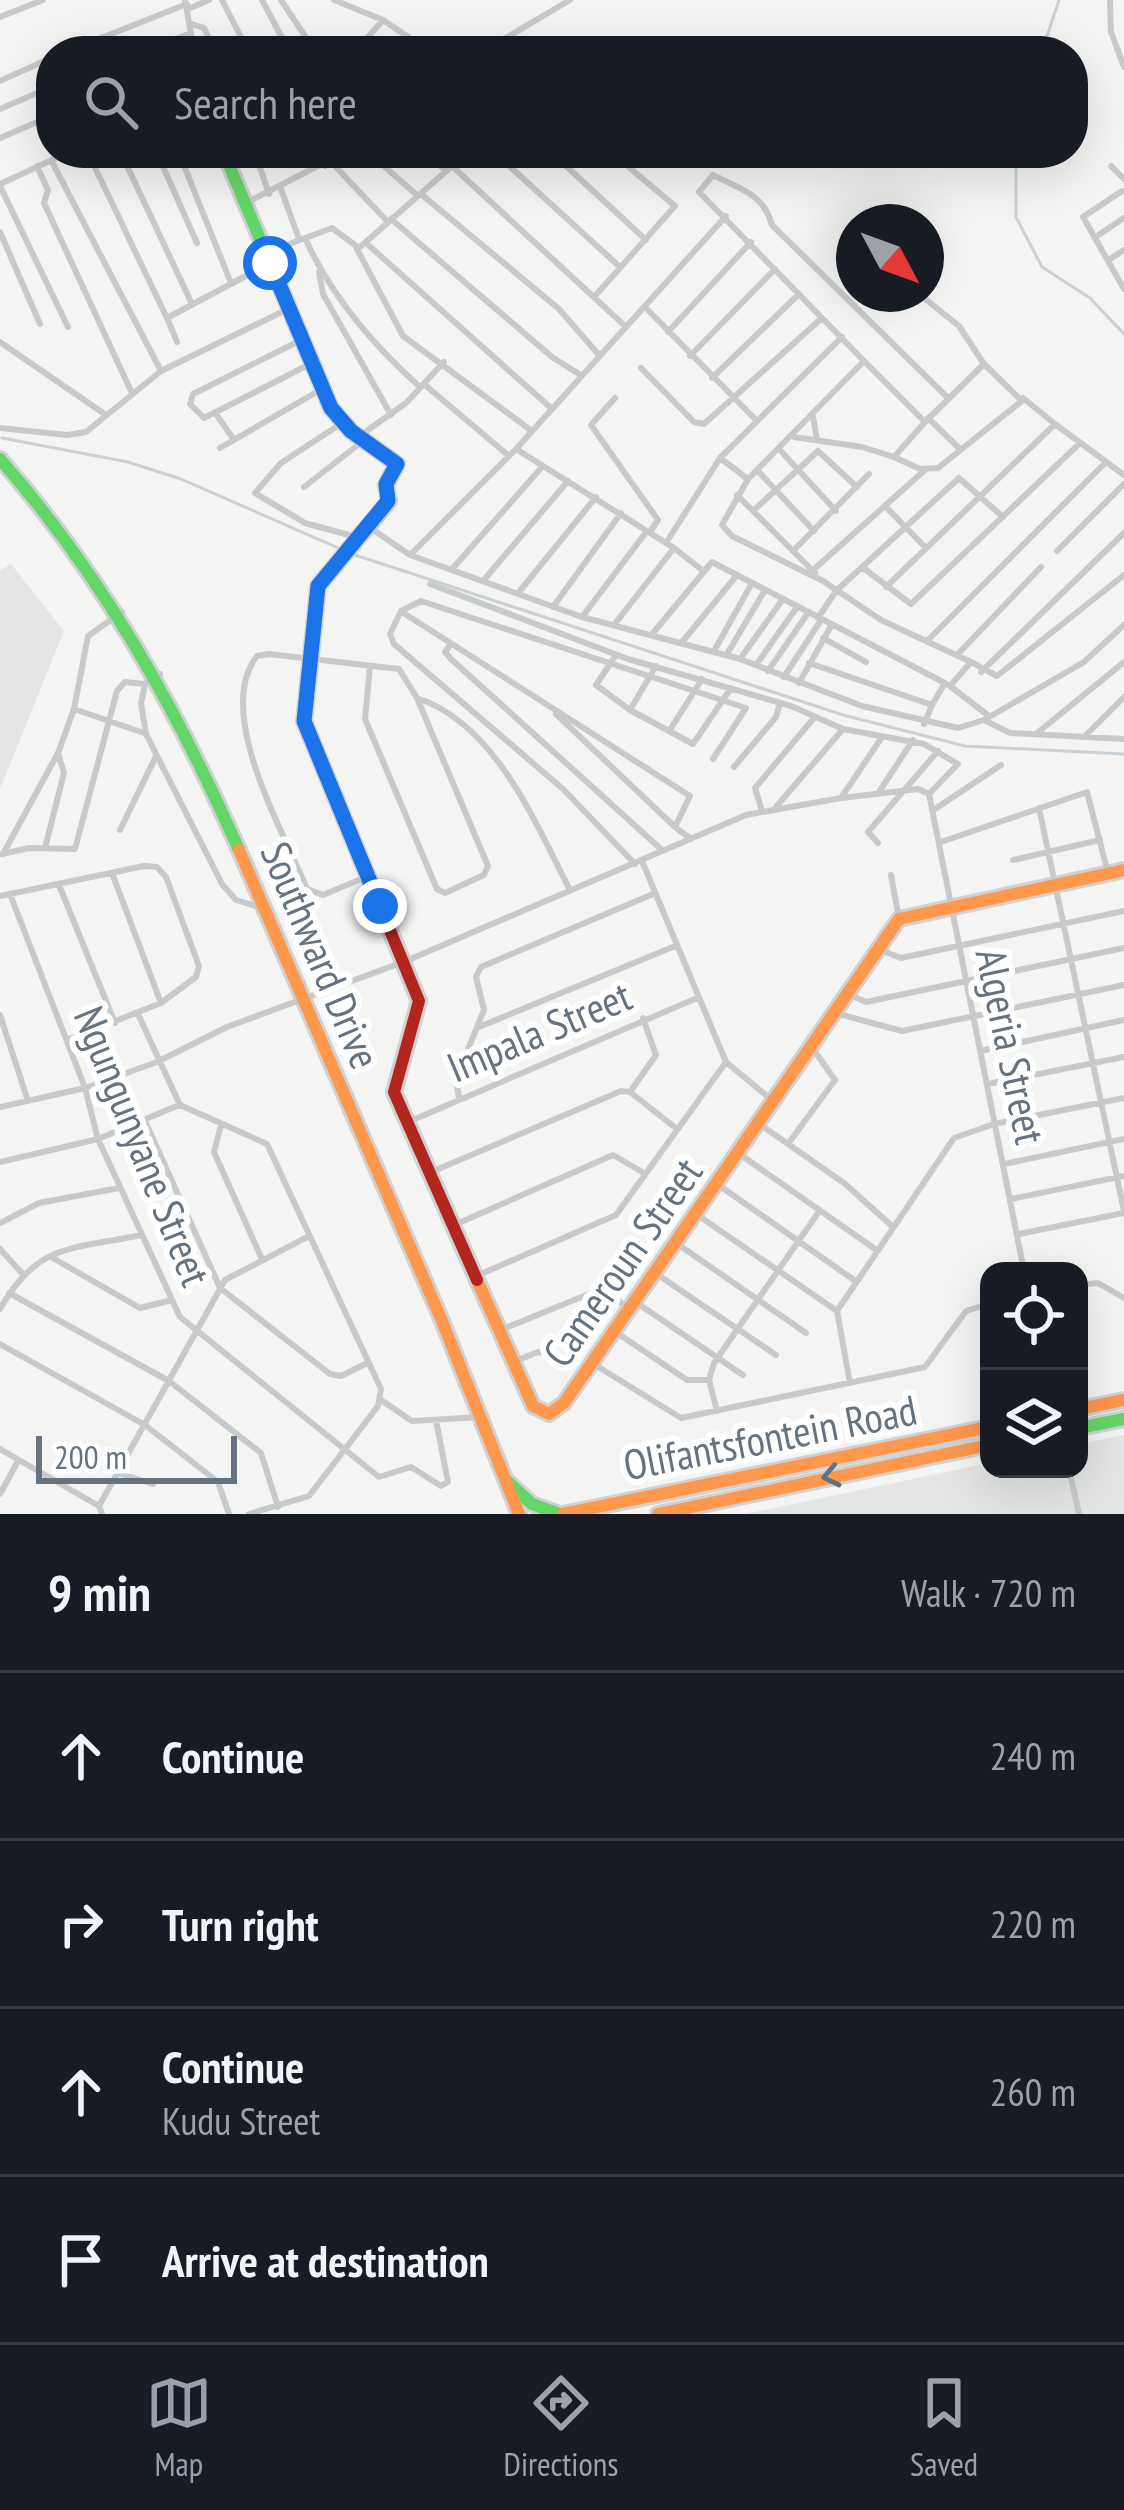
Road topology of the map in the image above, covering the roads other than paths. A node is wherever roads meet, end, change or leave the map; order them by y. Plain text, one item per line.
1 (43, 0) edge
2 (208, 0) edge
3 (222, 0) edge
4 (262, 0) edge
5 (281, 0) edge
6 (334, 0) edge
7 (570, 0) edge
8 (1110, 0) edge
9 (186, 4) edge
10 (0, 17) edge
11 (383, 20) junction
12 (189, 23) junction
13 (191, 33) junction
14 (106, 36) edge
15 (183, 36) edge
16 (192, 36) edge
17 (208, 36) edge
18 (240, 36) edge
19 (281, 36) edge
20 (305, 36) edge
21 (369, 36) edge
22 (407, 36) edge
23 (508, 36) edge
24 (36, 65) edge
25 (1124, 67) edge
26 (0, 81) edge
27 (36, 94) edge
28 (0, 110) edge
29 (36, 122) edge
30 (0, 138) edge
31 (1111, 166) dead end
32 (36, 167) edge
33 (38, 168) edge
34 (55, 168) edge
35 (95, 168) edge
36 (129, 168) edge
37 (164, 168) edge
38 (185, 168) edge
39 (229, 168) edge
40 (260, 168) edge
41 (320, 168) edge
42 (332, 168) edge
43 (387, 168) edge
44 (511, 168) edge
45 (568, 168) edge
46 (630, 168) edge
47 (449, 169) joint
48 (1122, 180) edge
49 (0, 185) edge
50 (281, 189) junction
51 (1123, 192) edge
52 (268, 194) junction
53 (420, 195) junction
54 (243, 205) junction
55 (726, 216) junction
56 (1124, 218) edge
57 (389, 220) junction
58 (0, 232) edge
59 (1096, 237) junction
60 (302, 238) junction
61 (646, 239) junction
62 (751, 242) junction
63 (197, 243) dead end
64 (366, 243) junction
65 (357, 249) junction
66 (1124, 250) edge
67 (267, 258) junction
68 (1109, 259) junction
69 (620, 267) junction
70 (319, 268) junction
71 (775, 269) junction
72 (231, 284) junction
73 (1123, 286) edge
74 (799, 294) junction
75 (595, 296) junction
76 (192, 304) junction
77 (645, 307) junction
78 (288, 309) junction
79 (942, 312) edge
80 (167, 318) junction
81 (822, 318) junction
82 (40, 324) dead end
83 (625, 326) junction
84 (68, 327) dead end
85 (668, 332) junction
86 (842, 338) junction
87 (301, 340) junction
88 (0, 342) edge
89 (177, 342) dead end
90 (598, 354) junction
91 (690, 356) junction
92 (864, 361) junction
93 (444, 362) junction
94 (312, 363) junction
95 (985, 364) junction
96 (641, 368) dead end
97 (161, 370) junction
98 (580, 374) junction
99 (712, 377) junction
100 (422, 386) junction
101 (322, 389) junction
102 (131, 391) junction
103 (947, 397) junction
104 (615, 398) dead end
105 (1023, 398) junction
106 (734, 399) junction
107 (551, 408) junction
108 (215, 412) junction
109 (391, 415) junction
110 (106, 416) junction
111 (813, 417) junction
112 (755, 419) junction
113 (926, 419) junction
114 (342, 423) junction
115 (1055, 424) junction
116 (0, 428) edge
117 (532, 431) junction
118 (794, 437) junction
119 (360, 439) junction
120 (817, 439) junction
121 (234, 440) junction
122 (1079, 444) junction
123 (220, 448) dead end
124 (780, 449) junction
125 (960, 449) junction
126 (513, 453) junction
127 (720, 458) junction
128 (894, 458) junction
129 (0, 459) edge
130 (1105, 463) junction
131 (542, 467) junction
132 (757, 470) junction
133 (799, 470) junction
134 (925, 470) junction
135 (869, 474) dead end
136 (748, 479) junction
137 (1124, 480) edge
138 (568, 481) junction
139 (304, 487) dead end
140 (857, 487) junction
141 (776, 491) junction
142 (737, 494) junction
143 (981, 495) junction
144 (596, 497) junction
145 (885, 506) junction
146 (753, 511) junction
147 (836, 511) junction
148 (621, 513) junction
149 (1003, 517) junction
150 (366, 526) junction
151 (906, 527) junction
152 (649, 531) junction
153 (814, 531) junction
154 (1124, 533) edge
155 (353, 539) junction
156 (670, 545) junction
157 (926, 548) junction
158 (793, 551) junction
159 (1057, 551) dead end
160 (410, 555) junction
161 (862, 568) junction
162 (1040, 568) dead end
163 (452, 569) junction
164 (702, 570) junction
165 (812, 571) junction
166 (736, 575) junction
167 (1124, 575) edge
168 (483, 581) junction
169 (823, 581) junction
170 (752, 583) junction
171 (430, 584) dead end
172 (886, 587) junction
173 (765, 590) junction
174 (836, 591) junction
175 (518, 593) junction
176 (782, 599) junction
177 (553, 607) junction
178 (796, 607) junction
179 (401, 611) junction
180 (122, 612) junction
181 (808, 613) junction
182 (581, 617) junction
183 (819, 619) junction
184 (614, 625) junction
185 (831, 626) junction
186 (1124, 626) edge
187 (653, 634) junction
188 (823, 638) junction
189 (928, 640) junction
190 (682, 641) junction
191 (450, 645) junction
192 (714, 651) junction
193 (726, 654) junction
194 (616, 655) junction
195 (957, 655) junction
196 (408, 656) junction
197 (740, 658) junction
198 (309, 659) junction
199 (866, 662) dead end
200 (971, 662) junction
201 (1124, 662) edge
202 (809, 663) junction
203 (756, 665) junction
204 (608, 666) junction
205 (656, 666) junction
206 (370, 667) junction
207 (399, 669) junction
208 (768, 671) junction
209 (981, 672) junction
210 (160, 674) junction
211 (783, 678) junction
212 (650, 679) junction
213 (702, 679) junction
214 (799, 683) junction
215 (145, 684) junction
216 (948, 684) junction
217 (730, 688) junction
218 (694, 692) junction
219 (1124, 697) edge
220 (418, 698) junction
221 (724, 700) junction
222 (780, 703) junction
223 (932, 705) junction
224 (74, 709) junction
225 (630, 710) junction
226 (554, 712) junction
227 (987, 718) junction
228 (814, 719) junction
229 (109, 722) junction
230 (924, 724) junction
231 (843, 729) junction
232 (670, 730) junction
233 (146, 734) junction
234 (1036, 734) junction
235 (1122, 734) edge
236 (1084, 736) junction
237 (882, 737) junction
238 (913, 740) junction
239 (938, 751) junction
240 (58, 754) junction
241 (156, 756) junction
242 (713, 759) dead end
243 (1000, 765) dead end
244 (734, 767) dead end
245 (904, 790) junction
246 (879, 793) junction
247 (929, 794) junction
248 (841, 798) junction
249 (776, 807) junction
250 (1039, 808) junction
251 (934, 809) junction
252 (763, 811) junction
253 (675, 826) junction
254 (120, 830) dead end
255 (691, 839) junction
256 (1100, 840) junction
257 (878, 843) dead end
258 (942, 844) junction
259 (46, 848) junction
260 (662, 850) junction
261 (1048, 851) junction
262 (2, 854) edge
263 (1013, 860) dead end
264 (638, 862) junction
265 (1124, 870) edge
266 (112, 873) junction
267 (1108, 873) junction
268 (891, 875) dead end
269 (366, 877) junction
270 (59, 885) junction
271 (1056, 885) junction
272 (570, 890) junction
273 (10, 894) junction
274 (653, 894) junction
275 (0, 896) edge
276 (951, 908) junction
277 (265, 909) junction
278 (1124, 911) edge
279 (899, 919) junction
280 (1064, 926) junction
281 (959, 944) junction
282 (675, 946) junction
283 (1124, 947) edge
284 (878, 949) junction
285 (1070, 959) junction
286 (406, 961) junction
287 (965, 980) junction
288 (1124, 985) edge
289 (848, 994) junction
290 (1078, 994) junction
291 (697, 998) junction
292 (302, 999) junction
293 (161, 1004) junction
294 (834, 1013) junction
295 (138, 1014) junction
296 (973, 1015) junction
297 (0, 1016) edge
298 (643, 1018) junction
299 (1124, 1020) edge
300 (115, 1023) junction
301 (1086, 1028) junction
302 (476, 1029) junction
303 (67, 1040) junction
304 (811, 1046) junction
305 (14, 1049) junction
306 (981, 1051) junction
307 (0, 1052) edge
308 (1124, 1057) edge
309 (157, 1062) junction
310 (726, 1062) junction
311 (1093, 1063) junction
312 (988, 1084) junction
313 (86, 1088) junction
314 (630, 1092) junction
315 (459, 1098) junction
316 (1124, 1098) edge
317 (28, 1101) junction
318 (773, 1101) junction
319 (1101, 1103) junction
320 (180, 1105) junction
321 (0, 1107) edge
322 (145, 1121) junction
323 (406, 1123) junction
324 (758, 1123) junction
325 (994, 1124) junction
326 (221, 1125) junction
327 (678, 1129) junction
328 (98, 1139) junction
329 (1124, 1139) edge
330 (1110, 1142) junction
331 (788, 1144) junction
332 (738, 1153) junction
333 (0, 1162) edge
334 (1004, 1164) junction
335 (429, 1173) junction
336 (645, 1174) junction
337 (1120, 1176) edge
338 (717, 1184) junction
339 (119, 1188) junction
340 (1011, 1199) junction
341 (820, 1210) junction
342 (1124, 1212) edge
343 (696, 1214) junction
344 (0, 1223) edge
345 (452, 1226) junction
346 (892, 1226) junction
347 (1019, 1234) junction
348 (141, 1235) junction
349 (309, 1236) junction
350 (798, 1241) junction
351 (675, 1242) junction
352 (875, 1249) junction
353 (0, 1250) edge
354 (48, 1256) junction
355 (261, 1257) junction
356 (1023, 1262) edge
357 (778, 1270) junction
358 (21, 1272) junction
359 (654, 1272) junction
360 (474, 1277) junction
361 (854, 1280) junction
362 (1088, 1284) edge
363 (220, 1288) junction
364 (9, 1293) junction
365 (1124, 1298) edge
366 (759, 1299) junction
367 (172, 1300) junction
368 (631, 1305) junction
369 (980, 1308) edge
370 (0, 1309) edge
371 (837, 1311) junction
372 (737, 1329) junction
373 (614, 1330) junction
374 (498, 1331) junction
375 (806, 1333) dead end
376 (196, 1334) junction
377 (0, 1344) edge
378 (550, 1354) dead end
379 (776, 1355) dead end
380 (718, 1358) junction
381 (368, 1363) junction
382 (511, 1363) junction
383 (592, 1363) junction
384 (743, 1375) dead end
385 (709, 1380) junction
386 (169, 1381) junction
387 (850, 1383) junction
388 (381, 1400) junction
389 (1124, 1400) edge
390 (1088, 1407) edge
391 (717, 1411) junction
392 (480, 1417) junction
393 (1124, 1419) edge
394 (436, 1420) junction
395 (145, 1425) junction
396 (1088, 1426) edge
397 (980, 1429) edge
398 (980, 1447) edge
399 (0, 1449) edge
400 (345, 1450) junction
401 (19, 1460) junction
402 (118, 1473) junction
403 (1072, 1478) edge
404 (506, 1480) junction
405 (153, 1484) dead end
406 (0, 1494) edge
407 (278, 1507) junction
408 (100, 1510) edge
409 (229, 1514) edge
410 (248, 1514) edge
411 (519, 1514) edge
412 (561, 1514) edge
413 (658, 1514) edge
414 (1079, 1514) edge

1 - 10 street
2 - 9 street
3 - 18 street
4 - 19 street
5 - 20 street
6 - 11 street
7 - 23 street
8 - 25 street
9 - 12 street
9 - 14 street
11 - 21 street
11 - 22 street
12 - 13 street
12 - 17 street
13 - 15 street
13 - 16 street
24 - 26 street
27 - 28 street
29 - 30 street
31 - 48 street
32 - 49 street
33 - 102 street
34 - 97 street
35 - 80 street
36 - 76 street
37 - 63 street
38 - 72 street
39 - 54 street
40 - 52 street
41 - 50 street
42 - 57 street
43 - 53 street
44 - 69 street
45 - 61 street
46 - 61 street
47 - 53 street
47 - 75 street
48 - 51 street
49 - 84 street
50 - 52 street
50 - 60 street
51 - 59 street
52 - 54 street
53 - 57 street
53 - 90 street
54 - 67 street
55 - 62 street
55 - 77 street
55 - 103 street
56 - 59 street
57 - 64 street
57 - 98 street
58 - 82 street
59 - 68 street
60 - 65 street
60 - 67 street
60 - 70 street
61 - 69 street
62 - 71 street
62 - 85 street
64 - 65 street
64 - 107 street
65 - 93 street
66 - 68 street
67 - 72 street
67 - 78 street
68 - 73 street
69 - 75 street
70 - 100 street
70 - 109 street
71 - 74 street
71 - 91 street
72 - 76 street
74 - 81 street
74 - 99 street
75 - 83 street
76 - 80 street
77 - 83 street
77 - 85 street
78 - 87 street
78 - 97 street
79 - 95 street
80 - 89 street
81 - 86 street
81 - 106 street
83 - 90 street
85 - 91 street
86 - 92 street
86 - 112 street
87 - 94 street
87 - 108 street
88 - 110 street
90 - 98 street
91 - 99 street
92 - 111 street
92 - 113 street
93 - 100 street
93 - 117 street
94 - 101 street
94 - 108 street
95 - 103 street
95 - 105 street
96 - 106 street
97 - 102 street
98 - 107 street
99 - 106 street
100 - 109 street
100 - 126 street
101 - 114 street
101 - 121 street
102 - 110 street
103 - 113 street
104 - 152 street
105 - 115 street
105 - 125 street
106 - 112 street
107 - 117 street
108 - 121 street
109 - 119 street
110 - 116 street
111 - 118 street
111 - 120 street
112 - 127 street
113 - 125 street
113 - 128 street
114 - 119 street
114 - 155 street
115 - 122 street
115 - 143 street
117 - 126 street
118 - 120 street
118 - 124 street
119 - 139 street
119 - 150 street
120 - 128 street
121 - 123 street
122 - 130 street
122 - 149 street
124 - 132 street
124 - 133 street
125 - 134 street
126 - 131 street
126 - 160 street
127 - 136 street
127 - 156 street
128 - 134 street
129 - 180 street, Southward Drive
130 - 137 street
130 - 189 street
131 - 138 street
131 - 163 street
132 - 136 street
132 - 141 street
133 - 140 street
133 - 141 street
133 - 147 street
134 - 145 street
135 - 140 street
136 - 142 street
137 - 159 street
138 - 144 street
138 - 168 street
140 - 147 street
141 - 146 street
141 - 153 street
142 - 146 street
142 - 169 street
143 - 149 street
143 - 151 street
143 - 157 street
144 - 148 street
144 - 175 street
145 - 151 street
145 - 165 street
146 - 158 street
147 - 153 street
148 - 152 street
148 - 177 street
149 - 172 street
150 - 155 street
150 - 160 street
151 - 157 street
151 - 161 street
152 - 156 street
152 - 182 street
153 - 158 street
154 - 209 street
155 - 198 street, Cameroun Street
156 - 164 street
156 - 184 street
157 - 172 street
158 - 165 street
160 - 163 street
161 - 172 street
161 - 174 street
162 - 195 street
163 - 168 street
164 - 166 street
164 - 187 street
165 - 169 street
166 - 170 street
166 - 190 street
167 - 209 street
168 - 175 street
169 - 174 street
170 - 173 street
170 - 192 street
171 - 194 street
173 - 176 street
173 - 193 street
174 - 183 street
174 - 189 street
175 - 177 street
176 - 178 street
176 - 197 street
177 - 182 street
178 - 181 street
178 - 203 street
179 - 191 street
179 - 196 street
179 - 204 street
180 - 210 street, Southward Drive
180 - 224 street
181 - 183 street
181 - 208 street
182 - 184 street
183 - 185 street
183 - 211 street
184 - 187 street
185 - 188 street
185 - 216 street
186 - 227 street
187 - 190 street
188 - 199 street
188 - 202 street
189 - 195 street
190 - 192 street
191 - 226 street
191 - 260 street
192 - 193 street
193 - 197 street
194 - 204 street
194 - 205 street
195 - 200 street
196 - 207 street
196 - 264 street
197 - 203 street
198 - 206 street
198 - 269 street, Cameroun Street
198 - 269 street
200 - 209 street
200 - 216 street
201 - 234 street
202 - 214 street
202 - 223 street
203 - 208 street
204 - 212 street
204 - 225 street
205 - 212 street
205 - 213 street
206 - 207 street
206 - 220 street
207 - 220 street
208 - 211 street
210 - 215 street
210 - 277 street, Southward Drive
211 - 214 street
212 - 218 street
212 - 225 street
213 - 217 street
213 - 218 street
214 - 230 street
215 - 229 street
215 - 233 street
216 - 223 street
216 - 227 street
217 - 221 street
217 - 222 street
218 - 221 street
218 - 232 street
219 - 236 street
220 - 272 street
221 - 232 street
221 - 242 street
222 - 228 street
222 - 244 street
223 - 230 street
224 - 229 street
224 - 240 street
225 - 232 street
226 - 253 street
226 - 253 street
227 - 230 street
227 - 234 street
228 - 231 street
228 - 252 street
229 - 233 street
229 - 259 street
231 - 237 street
231 - 249 street
233 - 241 street
234 - 236 street
235 - 236 street
237 - 238 street
237 - 248 street
238 - 239 street
238 - 246 street
239 - 245 street
239 - 247 street
240 - 259 street
240 - 262 street
241 - 254 street
241 - 277 street
243 - 251 street
245 - 246 street
245 - 247 street
245 - 257 street
246 - 248 street
247 - 251 street, Algeria Street
248 - 249 street
249 - 252 street
250 - 256 street
250 - 258 street
250 - 261 street
251 - 258 street, Algeria Street
252 - 255 street
253 - 255 street
255 - 260 street
256 - 261 street
256 - 267 street
258 - 276 street, Algeria Street
259 - 262 street
260 - 264 street
261 - 263 street
261 - 271 street
264 - 272 street
264 - 274 street
265 - 267 street
266 - 270 street
266 - 293 street
266 - 293 street
267 - 271 street
268 - 279 street
269 - 286 street, Cameroun Street
270 - 273 street
270 - 300 street
271 - 276 street
271 - 280 street
272 - 286 street
273 - 275 street
273 - 303 street, Ngungunyane Street
274 - 282 street
274 - 302 street
276 - 279 street
276 - 281 street, Algeria Street
277 - 292 street, Southward Drive
278 - 280 street
279 - 284 street, Cameroun Street
280 - 281 street
280 - 285 street
281 - 284 street
281 - 287 street, Algeria Street
282 - 291 street
282 - 302 street
283 - 285 street
284 - 289 street, Cameroun Street
285 - 287 street
285 - 290 street
286 - 292 street
286 - 323 street, Cameroun Street
287 - 289 street
287 - 296 street, Algeria Street
288 - 290 street
289 - 294 street, Cameroun Street
290 - 296 street
290 - 301 street
291 - 298 street, Impala Street
291 - 310 street
292 - 309 street
292 - 392 street, Southward Drive
293 - 295 street
294 - 296 street
294 - 304 street, Cameroun Street
295 - 300 street
295 - 309 street
296 - 306 street, Algeria Street
297 - 305 street
298 - 314 street
298 - 315 street, Impala Street
299 - 301 street
300 - 303 street
301 - 306 street
301 - 311 street
302 - 315 street
303 - 313 street, Ngungunyane Street
304 - 318 street, Cameroun Street
304 - 331 street
305 - 307 street
305 - 317 street
306 - 312 street, Algeria Street
308 - 311 street
309 - 313 street
309 - 320 street
310 - 318 street
310 - 327 street
311 - 312 street
311 - 319 street
312 - 325 street, Algeria Street
313 - 317 street
313 - 328 street, Ngungunyane Street
314 - 327 street
314 - 335 street
315 - 323 street, Impala Street
316 - 319 street
317 - 321 street
318 - 324 street, Cameroun Street
319 - 325 street
319 - 330 street
320 - 322 street
320 - 326 street
322 - 328 street
322 - 363 street
323 - 335 street, Cameroun Street
324 - 331 street
324 - 332 street, Cameroun Street
325 - 334 street, Algeria Street
325 - 346 street
326 - 349 street
326 - 355 street
327 - 336 street
328 - 333 street
328 - 339 street, Ngungunyane Street
329 - 330 street
330 - 334 street
330 - 337 street
331 - 346 street
332 - 338 street, Cameroun Street
332 - 341 street
334 - 340 street, Algeria Street
335 - 345 street, Cameroun Street
336 - 345 street
336 - 360 street
337 - 340 street
337 - 342 street
338 - 343 street, Cameroun Street
338 - 350 street
339 - 344 street
339 - 348 street, Ngungunyane Street
340 - 347 street, Algeria Street
341 - 350 street
341 - 352 street
342 - 347 street
343 - 351 street, Cameroun Street
343 - 357 street
345 - 360 street, Cameroun Street
346 - 352 street
347 - 356 street, Algeria Street
348 - 354 street
348 - 367 street, Ngungunyane Street
349 - 355 street
349 - 381 street
350 - 357 street
350 - 361 street
351 - 359 street, Cameroun Street
351 - 366 street
352 - 361 street
353 - 358 street
354 - 358 street
354 - 367 street
355 - 363 street
357 - 366 street
357 - 371 street
358 - 364 street
359 - 368 street, Cameroun Street
359 - 372 street
360 - 374 street, Cameroun Street
361 - 371 street
362 - 365 street
363 - 376 street
363 - 381 street
364 - 370 street
364 - 386 street
366 - 372 street
366 - 375 street
367 - 376 street, Ngungunyane Street
368 - 373 street, Cameroun Street
368 - 374 street
368 - 380 street
369 - 387 street
371 - 387 street
372 - 379 street
372 - 380 street
373 - 383 street, Cameroun Street
373 - 385 street
374 - 382 street, Cameroun Street
376 - 386 street
376 - 400 street, Ngungunyane Street
377 - 395 street
378 - 382 street
380 - 384 street
380 - 385 street
381 - 388 street
382 - 383 street, Cameroun Street
383 - 391 street
385 - 391 street
386 - 395 street
386 - 407 street
387 - 391 street
388 - 394 street
388 - 400 street
389 - 390 street
392 - 394 street
392 - 404 street, Southward Drive
393 - 396 street
394 - 400 street, Ngungunyane Street
395 - 402 street
395 - 409 street
397 - 412 street, Olifantsfontein Road
398 -> 413 street, Olifantsfontein Road
399 - 401 street
400 - 407 street
401 - 406 street
401 - 408 street
402 - 405 street
402 - 408 street
403 - 414 street
404 - 411 street, Southward Drive
404 - 412 street
407 - 410 street

